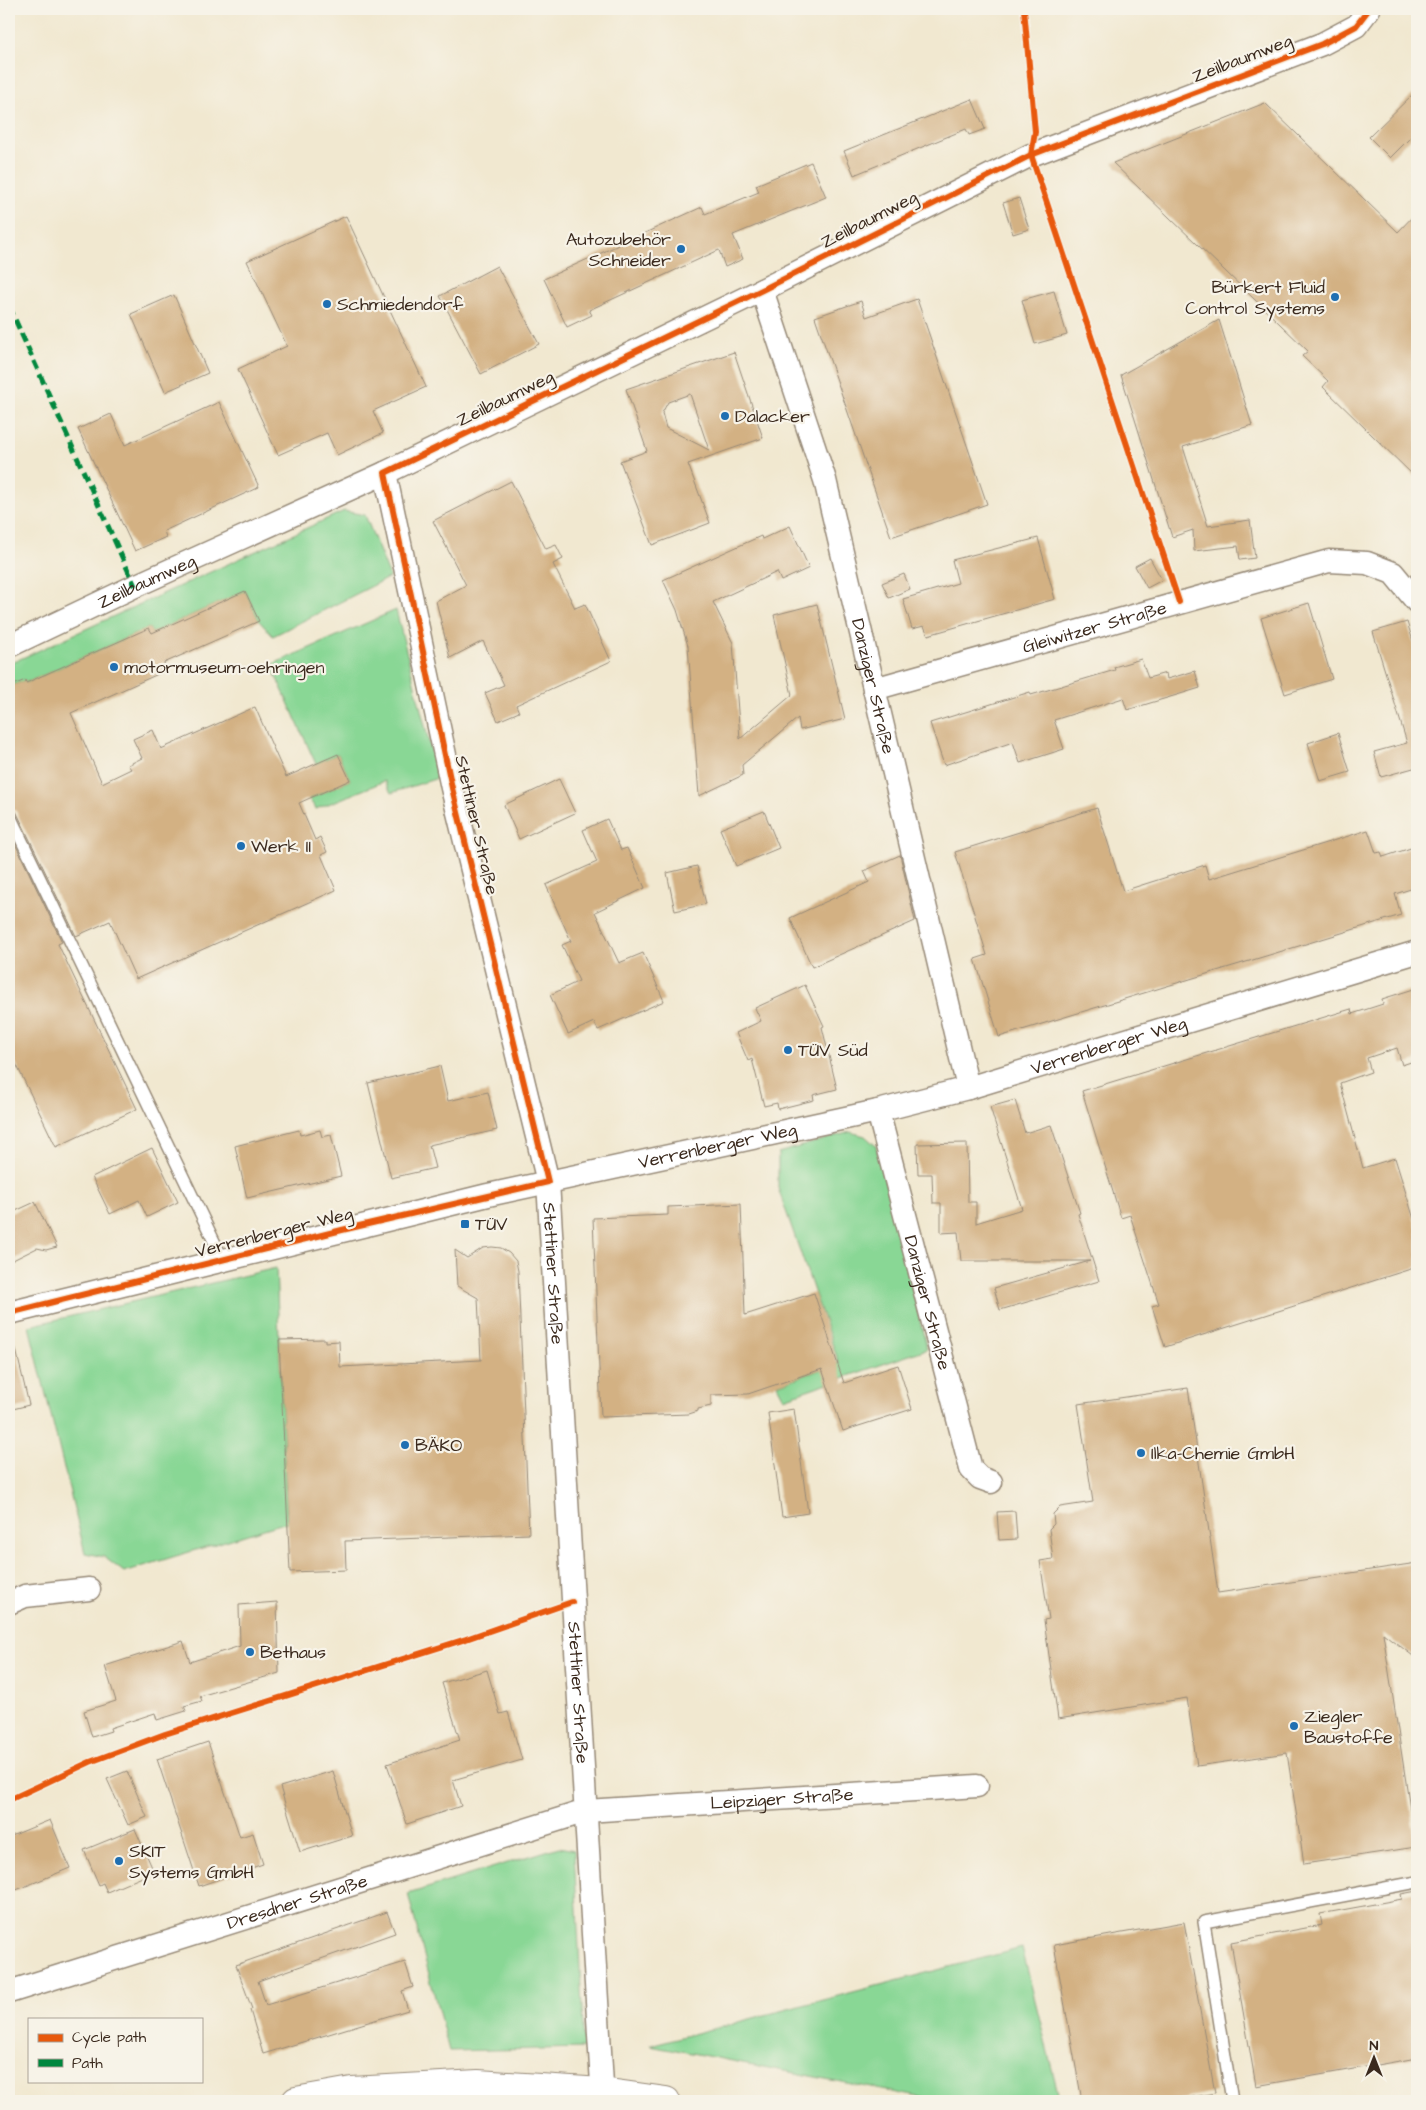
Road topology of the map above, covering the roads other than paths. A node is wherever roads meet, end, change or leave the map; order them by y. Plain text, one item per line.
1 (1369, 9) edge
2 (762, 290) junction
3 (386, 473) junction
4 (1417, 602) edge
5 (9, 646) edge
6 (874, 689) junction
7 (9, 814) edge
8 (1417, 952) edge
9 (968, 1088) junction
10 (878, 1111) junction
11 (548, 1182) junction
12 (223, 1260) junction
13 (9, 1313) edge
14 (991, 1482) dead end
15 (89, 1589) dead end
16 (9, 1603) edge
17 (977, 1786) dead end
18 (586, 1812) junction
19 (1417, 1882) edge
20 (9, 1992) edge
21 (603, 2096) edge
22 (296, 2101) edge
23 (666, 2101) edge
24 (1232, 2101) edge

1 - 2 street, Zeilbaumweg
2 - 3 street, Zeilbaumweg
2 - 6 street, Danziger Straße
3 - 5 street, Zeilbaumweg
3 - 11 street, Stettiner Straße
4 - 6 street, Gleiwitzer Straße
6 - 9 street, Danziger Straße
7 - 12 lane
8 - 9 street, Verrenberger Weg
9 - 10 street, Verrenberger Weg
10 - 11 street, Verrenberger Weg
10 - 14 street, Danziger Straße
11 - 12 street, Verrenberger Weg
11 - 18 street, Stettiner Straße
12 - 13 street, Verrenberger Weg
15 - 16 street
17 - 18 street, Leipziger Straße
18 - 20 street, Dresdner Straße
18 - 21 street, Stettiner Straße
19 - 24 lane
21 - 22 main road
21 - 23 main road

